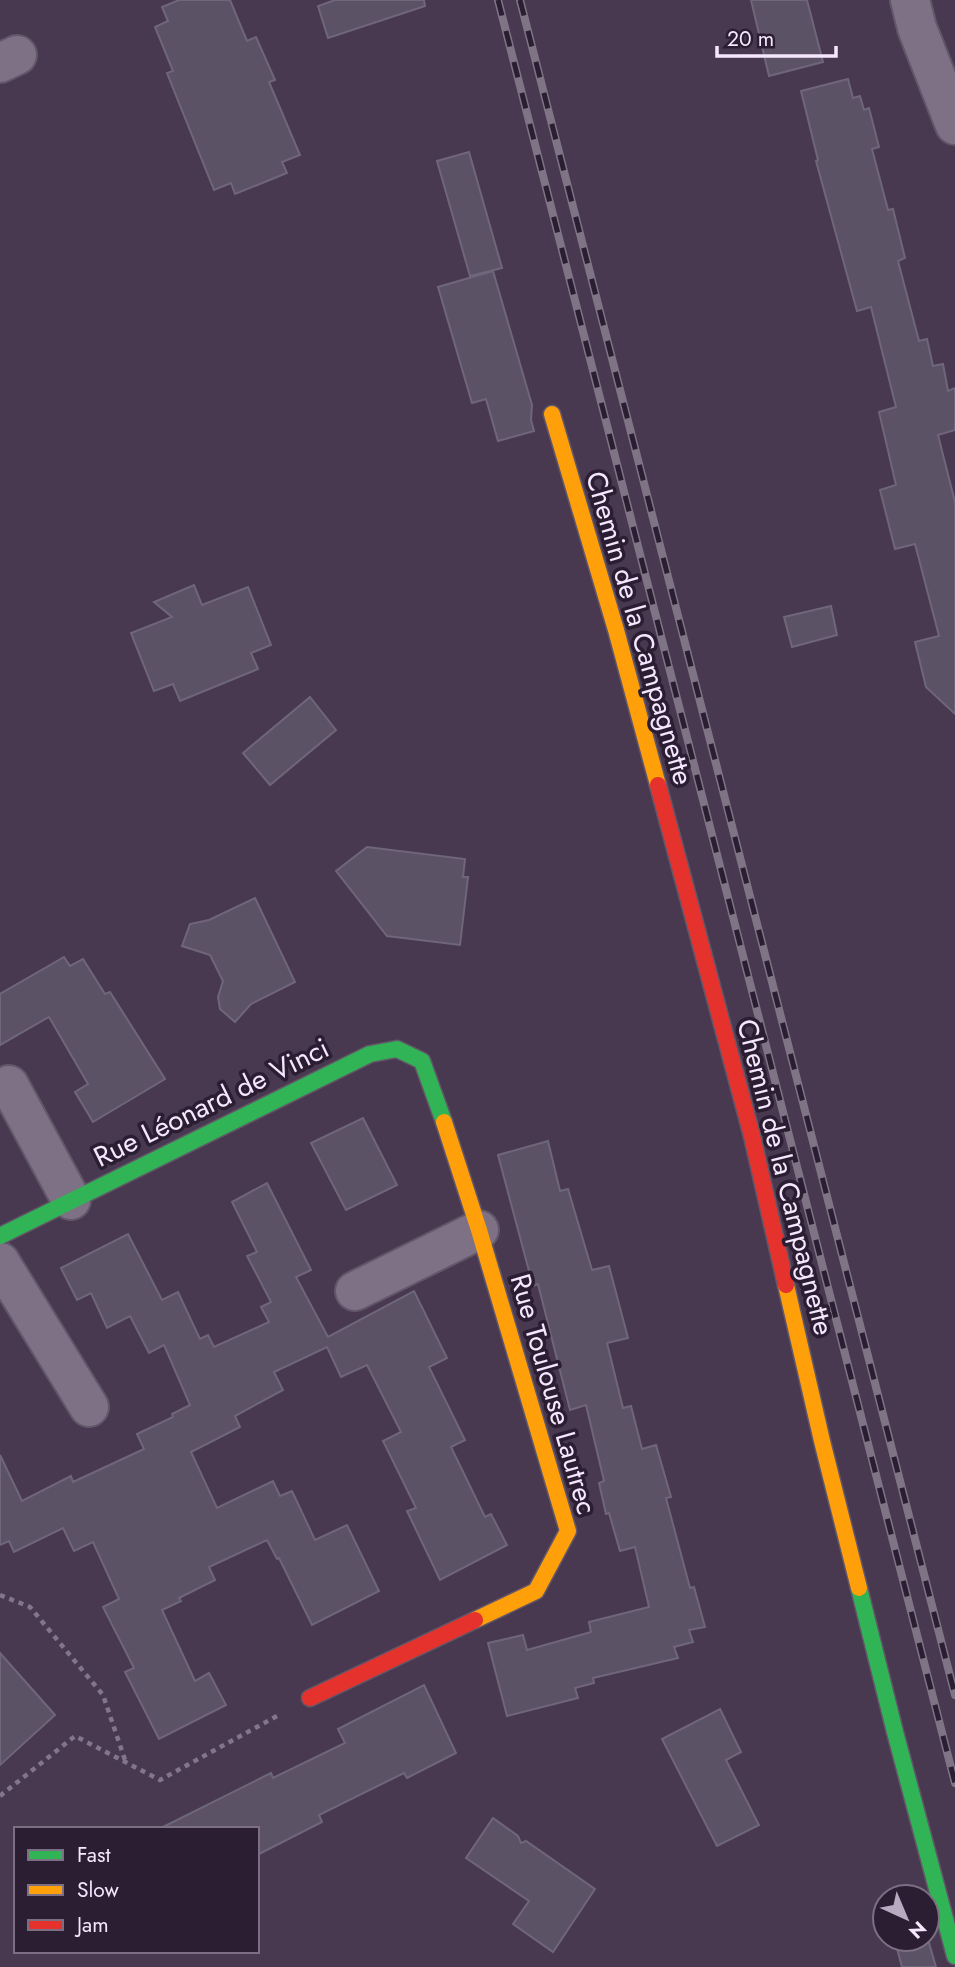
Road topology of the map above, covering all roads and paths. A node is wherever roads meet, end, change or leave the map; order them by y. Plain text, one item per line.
1 (909, 0) edge
2 (955, 125) edge
3 (552, 414) dead end
4 (9, 1086) dead end
5 (433, 1088) joint
6 (71, 1200) junction
7 (479, 1230) junction
8 (0, 1236) edge
9 (0, 1262) edge
10 (355, 1290) dead end
11 (89, 1407) dead end
12 (0, 1595) edge
13 (310, 1698) joint
14 (125, 1761) junction
15 (0, 1797) edge
16 (955, 1956) edge

1 - 2 street
3 - 16 street, Chemin de la Campagnette
4 - 6 street
5 - 6 street, Rue Léonard de Vinci
5 - 7 street, Rue Toulouse Lautrec
6 - 8 street, Rue Léonard de Vinci
7 - 10 street
7 - 13 street, Rue Toulouse Lautrec
9 - 11 street
12 - 14 path
13 - 14 path
14 - 15 path

